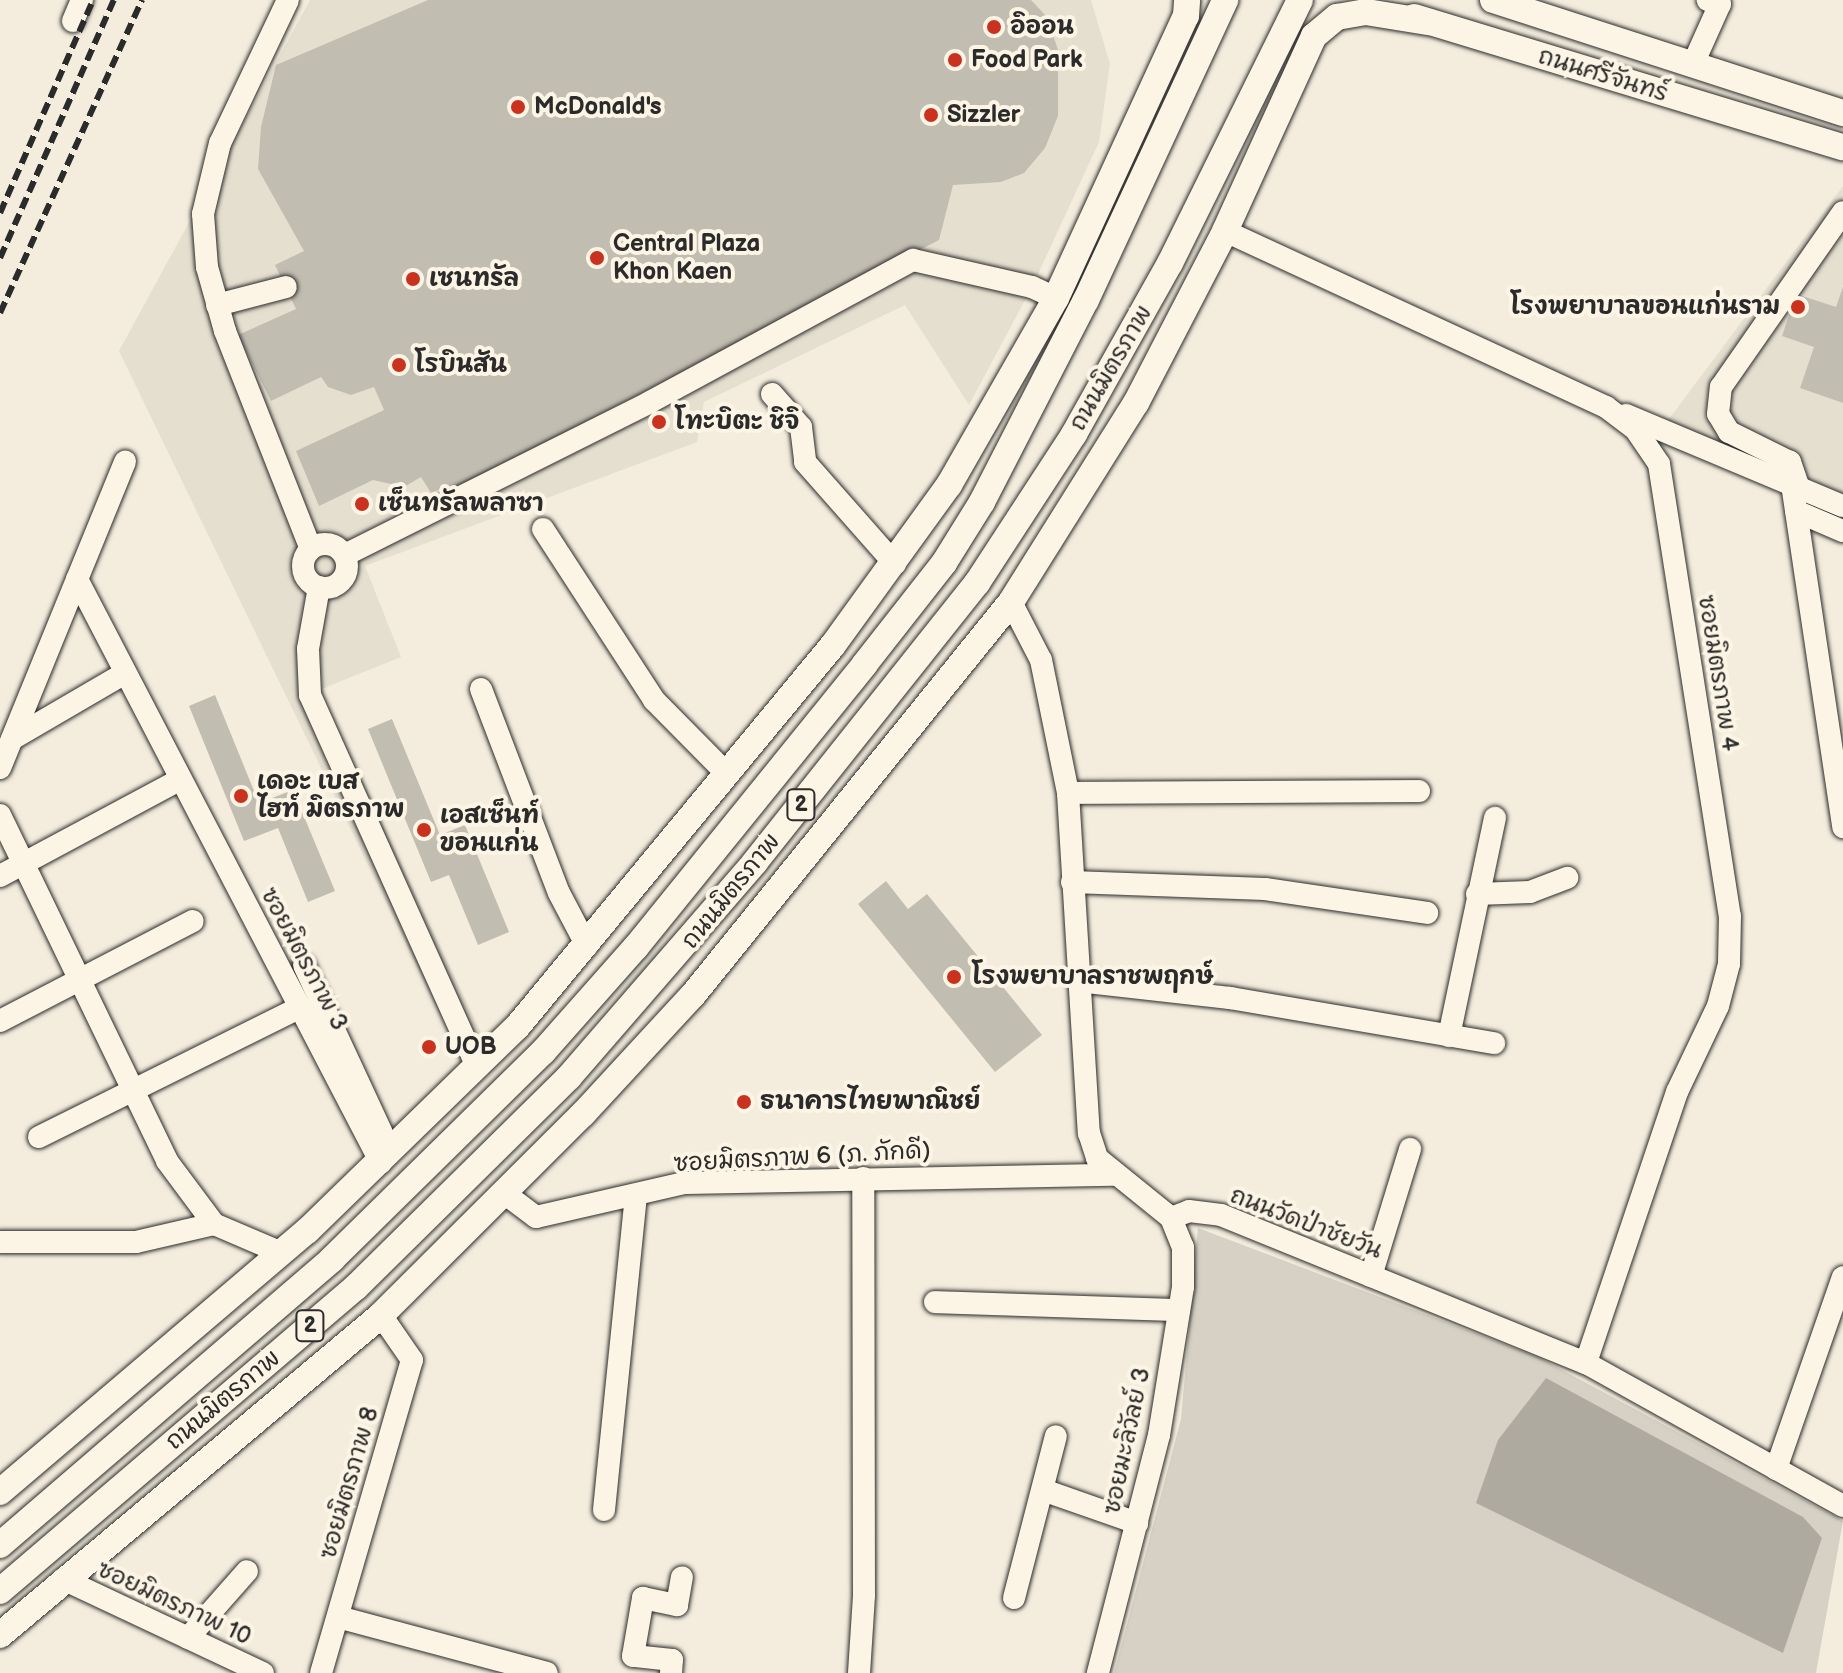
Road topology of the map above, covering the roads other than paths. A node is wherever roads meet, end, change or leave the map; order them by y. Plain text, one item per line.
1 (288, 0) edge
2 (1225, 0) edge
3 (1300, 0) edge
4 (1333, 0) edge
5 (1363, 0) edge
6 (1493, 0) edge
7 (1708, 0) edge
8 (1189, 5) edge
9 (1428, 22) junction
10 (1314, 36) junction
11 (1693, 64) junction
12 (1843, 113) edge
13 (1843, 147) edge
14 (1842, 215) edge
15 (1090, 224) junction
16 (1225, 231) junction
17 (1170, 263) junction
18 (286, 287) dead end
19 (1056, 298) junction
20 (217, 305) junction
21 (1057, 357) junction
22 (772, 394) dead end
23 (1136, 403) junction
24 (1606, 407) junction
25 (125, 461) dead end
26 (1795, 486) junction
27 (1843, 506) edge
28 (1796, 511) junction
29 (543, 529) dead end
30 (1843, 531) edge
31 (311, 549) junction
32 (345, 555) junction
33 (895, 564) junction
34 (77, 579) junction
35 (319, 587) junction
36 (1011, 602) junction
37 (125, 673) junction
38 (481, 689) dead end
39 (1835, 714) edge
40 (12, 739) junction
41 (0, 768) edge
42 (728, 775) junction
43 (179, 780) junction
44 (1419, 791) dead end
45 (1068, 793) junction
46 (0, 815) edge
47 (1495, 818) dead end
48 (1843, 827) edge
49 (24, 864) junction
50 (0, 876) edge
51 (1567, 878) dead end
52 (1072, 882) junction
53 (1477, 894) junction
54 (1427, 913) dead end
55 (193, 921) dead end
56 (587, 946) junction
57 (304, 965) dead end
58 (79, 977) junction
59 (1078, 981) junction
60 (301, 1007) junction
61 (573, 1018) junction
62 (0, 1021) edge
63 (517, 1027) junction
64 (1449, 1036) junction
65 (602, 1041) junction
66 (1494, 1043) dead end
67 (477, 1066) junction
68 (134, 1092) junction
69 (583, 1114) junction
70 (39, 1137) dead end
71 (1410, 1149) dead end
72 (386, 1158) junction
73 (1114, 1175) junction
74 (863, 1178) junction
75 (504, 1193) junction
76 (636, 1196) junction
77 (1171, 1218) junction
78 (214, 1224) junction
79 (0, 1242) edge
80 (282, 1253) junction
81 (1371, 1276) junction
82 (1843, 1277) edge
83 (935, 1302) dead end
84 (1179, 1310) junction
85 (381, 1315) junction
86 (1586, 1363) junction
87 (1056, 1436) dead end
88 (1776, 1469) junction
89 (1043, 1490) junction
90 (0, 1492) edge
91 (1843, 1506) edge
92 (604, 1510) dead end
93 (1137, 1523) junction
94 (0, 1545) edge
95 (247, 1571) dead end
96 (682, 1577) dead end
97 (63, 1579) junction
98 (0, 1591) edge
99 (1014, 1598) dead end
100 (338, 1617) junction
101 (0, 1635) edge
102 (188, 1638) junction
103 (260, 1672) edge
104 (321, 1673) edge
105 (547, 1673) edge
106 (671, 1673) edge
107 (859, 1673) edge
108 (1098, 1673) edge

1 - 20 street
2 - 21 main road, ถนนมิตรภาพ
3 - 17 main road, ถนนมิตรภาพ
4 - 10 main road, ถนนมิตรภาพ
5 - 9 main road, ถนนศรีจันทร์
6 - 11 main road, ถนนศรีจันทร์
7 - 11 street
8 - 15 main road
9 - 10 main road
9 - 13 main road, ถนนศรีจันทร์
10 - 16 main road, ถนนมิตรภาพ
11 - 12 main road, ถนนศรีจันทร์
14 - 26 street
15 - 19 main road
15 - 21 main road
16 - 23 main road, ถนนมิตรภาพ
16 - 24 street, ซอยมิตรภาพ 4
17 - 23 main road
17 - 65 main road, ถนนมิตรภาพ / 2
18 - 20 street
19 - 32 street
19 - 33 main road
20 - 31 street
21 - 61 main road, ถนนมิตรภาพ / 2
22 - 33 street
23 - 36 main road, ถนนมิตรภาพ
24 - 26 street
24 - 86 street, ซอยมิตรภาพ 4
25 - 34 street
26 - 27 street
26 - 28 street
28 - 30 street
28 - 39 street
29 - 42 street
31 - 32 street
31 - 35 street
32 - 35 street
33 - 42 main road
34 - 37 street, ซอยมิตรภาพ 3
34 - 40 street
35 - 67 street
36 - 45 street
36 - 69 main road, ถนนมิตรภาพ / 2
37 - 40 street
37 - 43 street, ซอยมิตรภาพ 3
38 - 56 street
39 - 48 street
40 - 41 street
42 - 56 main road
43 - 49 street
43 - 60 street, ซอยมิตรภาพ 3
44 - 45 street
45 - 52 street
46 - 49 street
47 - 53 street
49 - 50 street
49 - 58 street
51 - 53 street
52 - 54 street
52 - 59 street
53 - 64 street
55 - 58 street
56 - 63 main road
57 - 72 street
58 - 62 street
58 - 68 street
59 - 64 street
59 - 73 street
60 - 68 street
60 - 72 street, ซอยมิตรภาพ 3
61 - 63 main road
61 - 94 main road, ถนนมิตรภาพ / 2
63 - 67 main road
64 - 66 street
65 - 69 main road
65 - 98 main road, ถนนมิตรภาพ / 2
67 - 72 main road
68 - 70 street
68 - 78 street
69 - 75 main road, ถนนมิตรภาพ / 2
71 - 81 street
72 - 80 main road
73 - 74 street, ซอยมิตรภาพ 6 (ภ. ภักดี)
73 - 77 street
74 - 76 street, ซอยมิตรภาพ 6 (ภ. ภักดี)
74 - 107 street
75 - 76 street, ซอยมิตรภาพ 6 (ภ. ภักดี)
75 - 85 main road, ถนนมิตรภาพ / 2
76 - 92 street
77 - 81 street, ถนนวัดป่าชัยวัน
77 - 84 street, ซอยมะลิวัลย์ 3
78 - 79 street
78 - 80 street
80 - 90 main road
81 - 86 street, ถนนวัดป่าชัยวัน
82 - 88 street
83 - 84 street
84 - 93 street, ซอยมะลิวัลย์ 3
85 - 97 main road, ถนนมิตรภาพ / 2
85 - 100 street, ซอยมิตรภาพ 8
86 - 88 street, ถนนวัดป่าชัยวัน
87 - 89 street
88 - 91 street, ถนนวัดป่าชัยวัน
89 - 93 street
89 - 99 street
93 - 108 street, ซอยมะลิวัลย์ 3
95 - 102 street
96 - 106 street
97 - 101 main road, ถนนมิตรภาพ / 2
97 - 102 street, ซอยมิตรภาพ 10
100 - 104 street, ซอยมิตรภาพ 8
100 - 105 street
102 - 103 street, ซอยมิตรภาพ 10

